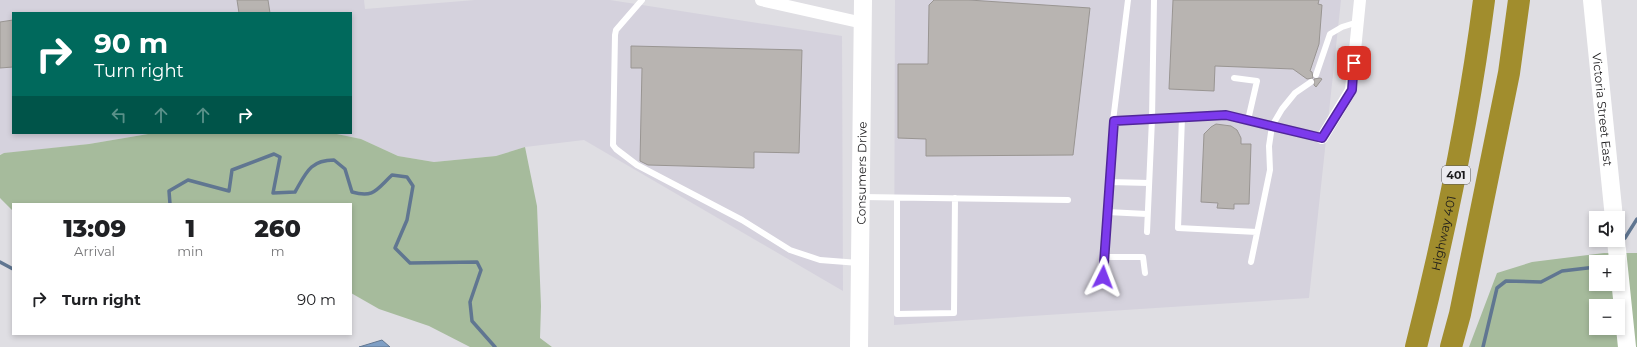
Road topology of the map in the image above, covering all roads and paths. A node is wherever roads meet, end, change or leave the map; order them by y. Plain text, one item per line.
1 (642, 0) edge
2 (761, 0) edge
3 (863, 0) edge
4 (1128, 0) edge
5 (1154, 0) edge
6 (1360, 0) edge
7 (1484, 0) edge
8 (1519, 0) edge
9 (1592, 0) edge
10 (1358, 22) junction
11 (863, 23) junction
12 (1316, 75) dead end
13 (1234, 78) dead end
14 (1311, 82) dead end
15 (1182, 117) junction
16 (1152, 119) junction
17 (1248, 120) junction
18 (1114, 121) junction
19 (1272, 126) junction
20 (1322, 138) joint
21 (1109, 182) junction
22 (1149, 183) junction
23 (861, 197) junction
24 (897, 198) junction
25 (955, 198) junction
26 (1068, 200) dead end
27 (1613, 211) edge
28 (1107, 212) junction
29 (1148, 214) junction
30 (1147, 232) dead end
31 (1257, 232) junction
32 (1617, 247) edge
33 (1104, 258) junction
34 (1251, 262) dead end
35 (860, 263) junction
36 (1145, 273) dead end
37 (1103, 277) dead end
38 (860, 347) edge
39 (1416, 347) edge
40 (1451, 347) edge
41 (1627, 347) edge

1 - 35 lane
2 - 11 street
3 - 11 main road, Consumers Drive
4 - 18 lane
5 - 16 lane
6 - 10 street
7 - 39 highway, Highway 401 / 401
8 - 40 highway, 401
9 - 27 main road, Victoria Street East
10 - 12 lane
10 - 20 street
11 - 23 main road, Consumers Drive
13 - 17 lane
14 - 19 lane
15 - 16 lane
15 - 17 lane
15 - 31 lane
16 - 18 lane
16 - 22 lane
17 - 19 lane
18 - 21 lane
19 - 20 lane
19 - 31 lane
21 - 22 lane
21 - 28 lane
22 - 29 lane
23 - 24 lane
23 - 35 main road, Consumers Drive
24 - 25 lane
24 - 25 lane
25 - 26 lane
28 - 29 lane
28 - 33 lane
29 - 30 lane
31 - 34 lane
32 - 41 main road
33 - 36 lane
33 - 37 lane
35 - 38 main road, Consumers Drive

